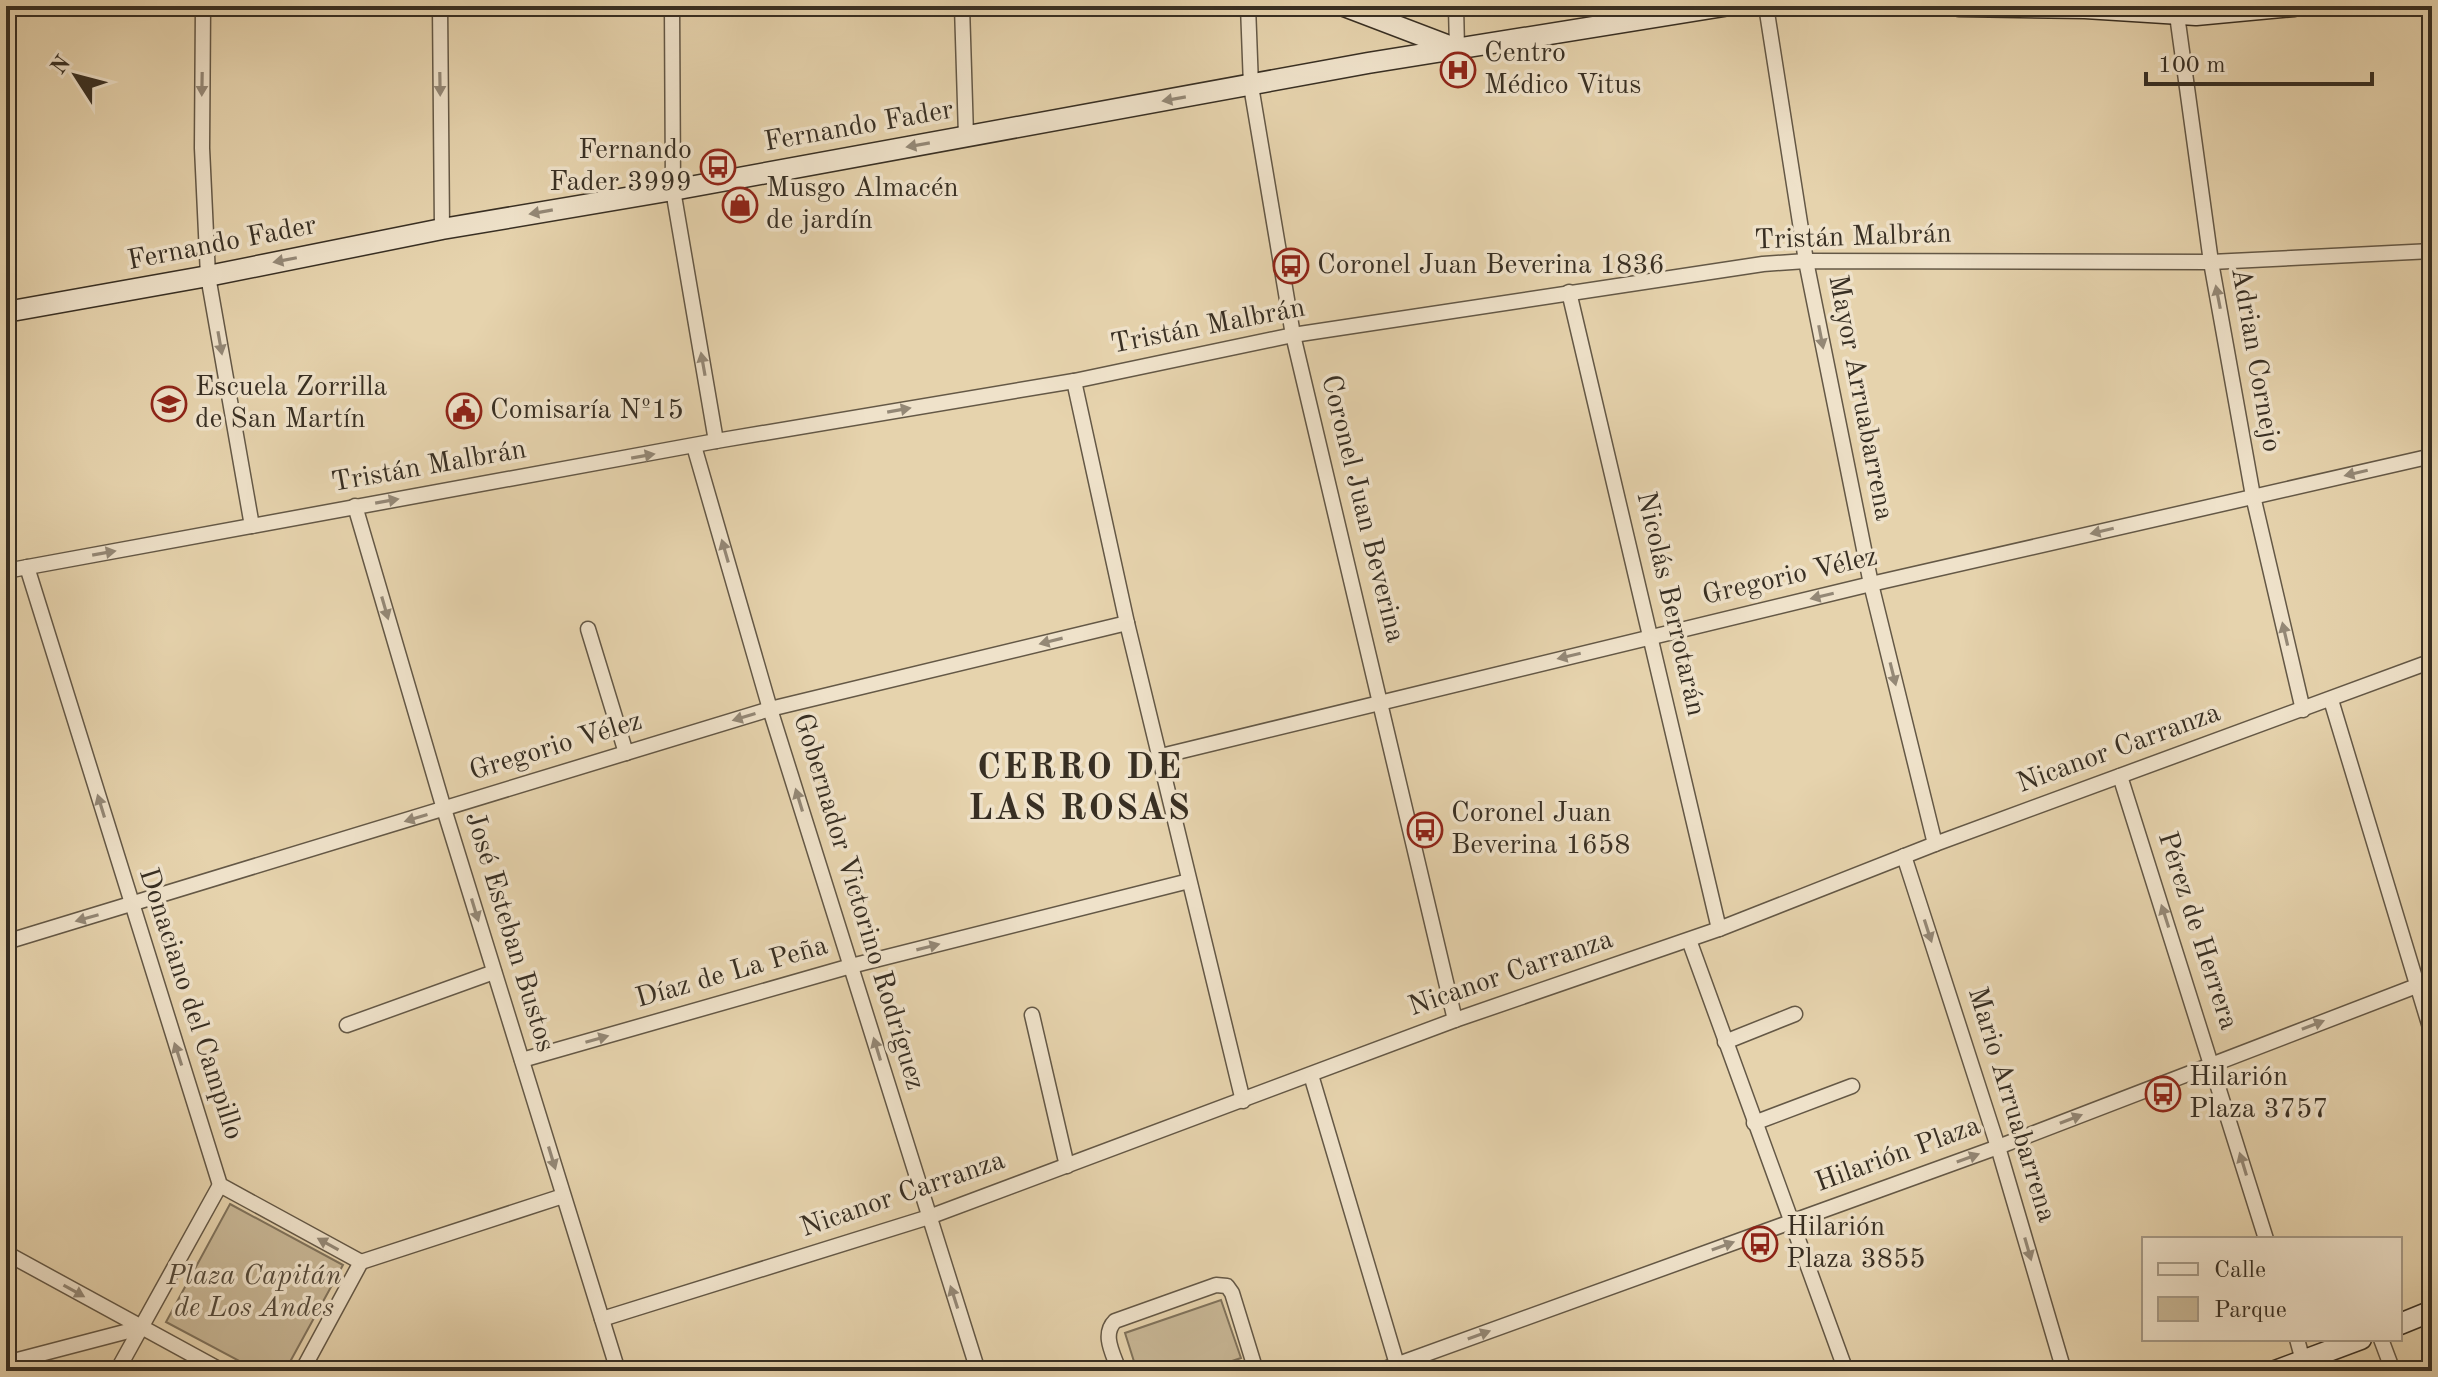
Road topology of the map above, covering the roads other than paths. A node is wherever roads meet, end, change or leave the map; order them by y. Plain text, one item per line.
1 (203, 6) edge
2 (440, 6) edge
3 (672, 6) edge
4 (962, 6) edge
5 (1248, 6) edge
6 (1344, 6) edge
7 (1456, 6) edge
8 (1715, 6) edge
9 (1724, 6) edge
10 (1766, 6) edge
11 (1959, 6) edge
12 (2294, 6) edge
13 (2085, 7) edge
14 (2239, 9) edge
15 (2177, 15) junction
16 (1457, 49) junction
17 (1251, 86) junction
18 (966, 136) junction
19 (673, 190) junction
20 (442, 229) junction
21 (2432, 251) edge
22 (1806, 261) junction
23 (2211, 262) junction
24 (208, 276) junction
25 (1569, 292) junction
26 (6, 312) edge
27 (1293, 335) junction
28 (1074, 381) junction
29 (716, 441) junction
30 (694, 446) junction
31 (2432, 456) edge
32 (2253, 496) junction
33 (355, 506) junction
34 (252, 526) junction
35 (27, 567) junction
36 (6, 571) edge
37 (1871, 584) junction
38 (1127, 623) junction
39 (588, 629) dead end
40 (1651, 637) junction
41 (2432, 661) edge
42 (2331, 700) junction
43 (1381, 701) junction
44 (770, 709) junction
45 (2303, 710) junction
46 (626, 753) junction
47 (1161, 756) junction
48 (2120, 776) junction
49 (444, 809) junction
50 (1935, 844) junction
51 (1904, 856) junction
52 (1189, 881) junction
53 (131, 905) junction
54 (1719, 929) junction
55 (1689, 940) junction
56 (6, 942) edge
57 (851, 966) junction
58 (494, 972) junction
59 (2432, 980) edge
60 (2417, 986) junction
61 (1795, 1014) dead end
62 (1032, 1015) dead end
63 (1455, 1020) junction
64 (347, 1025) dead end
65 (2432, 1034) edge
66 (1725, 1042) junction
67 (522, 1060) junction
68 (2212, 1063) junction
69 (1311, 1075) junction
70 (1852, 1086) dead end
71 (1243, 1101) junction
72 (1754, 1123) junction
73 (1998, 1147) junction
74 (1067, 1166) junction
75 (220, 1185) junction
76 (563, 1196) junction
77 (929, 1217) junction
78 (1792, 1222) junction
79 (2265, 1237) edge
80 (6, 1253) edge
81 (361, 1262) junction
82 (2432, 1311) edge
83 (602, 1319) junction
84 (2402, 1323) edge
85 (140, 1328) junction
86 (2298, 1341) edge
87 (2356, 1341) edge
88 (2382, 1341) edge
89 (2303, 1361) junction
90 (6, 1363) edge
91 (1398, 1368) edge
92 (117, 1371) edge
93 (222, 1371) edge
94 (302, 1371) edge
95 (618, 1371) edge
96 (978, 1371) edge
97 (1119, 1371) edge
98 (1256, 1371) edge
99 (1379, 1371) edge
100 (1846, 1371) edge
101 (2064, 1371) edge
102 (2275, 1371) edge
103 (2393, 1371) edge

1 -> 24 street
2 -> 20 street
3 - 19 street
4 - 18 street
5 - 17 street, Coronel Juan Beverina
6 - 16 main road
7 - 16 street
8 - 9 main road, Fernando Fader
8 - 16 main road, Fernando Fader
10 - 22 street, Mayor Arruabarrena
11 - 13 main road
12 - 14 main road
13 - 15 main road
14 - 15 main road
15 - 23 street, Adrian Cornejo
16 - 17 main road, Fernando Fader
17 -> 18 main road, Fernando Fader
17 - 27 street, Coronel Juan Beverina
18 -> 19 main road, Fernando Fader
19 -> 20 main road, Fernando Fader
29 -> 19 street
20 -> 24 main road, Fernando Fader
21 - 23 street, Tristán Malbrán
22 - 23 street, Tristán Malbrán
22 - 25 street, Tristán Malbrán
22 -> 37 street, Mayor Arruabarrena
32 -> 23 street, Adrian Cornejo
24 - 26 main road, Fernando Fader
24 -> 34 street
25 - 27 street, Tristán Malbrán
25 - 40 street, Nicolás Berrotarán
27 - 28 street, Tristán Malbrán
27 - 43 street, Coronel Juan Beverina
29 -> 28 street, Tristán Malbrán
28 - 38 street
29 - 30 street, Tristán Malbrán
33 -> 30 street, Tristán Malbrán
44 -> 30 street, Gobernador Victorino Rodríguez
31 -> 32 street, Gregorio Vélez
32 -> 37 street, Gregorio Vélez
45 -> 32 street, Adrian Cornejo
33 - 34 street, Tristán Malbrán
33 -> 49 street, José Esteban Bustos
35 -> 34 street, Tristán Malbrán
35 - 36 street, Tristán Malbrán
53 -> 35 street, Donaciano del Campillo
37 -> 40 street, Gregorio Vélez
37 -> 50 street, Mayor Arruabarrena
38 -> 44 street, Gregorio Vélez
38 - 47 street
39 - 46 street
40 -> 43 street, Gregorio Vélez
40 - 54 street, Nicolás Berrotarán
41 - 42 street, Nicanor Carranza
42 - 45 street, Nicanor Carranza
42 - 60 street
43 - 47 street, Gregorio Vélez
43 - 63 street, Coronel Juan Beverina
44 -> 46 street, Gregorio Vélez
57 -> 44 street, Gobernador Victorino Rodríguez
45 - 48 street, Nicanor Carranza
46 - 49 street, Gregorio Vélez
47 - 52 street
48 - 50 street, Nicanor Carranza
68 -> 48 street, Pérez de Herrera
49 -> 53 street, Gregorio Vélez
49 -> 58 street, José Esteban Bustos
50 - 51 street, Nicanor Carranza
51 - 54 street, Nicanor Carranza
51 -> 73 street, Mario Arruabarrena
57 -> 52 street, Díaz de La Peña
52 - 71 street
53 -> 56 street, Gregorio Vélez
75 -> 53 street, Donaciano del Campillo
54 - 55 street, Nicanor Carranza
55 - 63 street, Nicanor Carranza
55 - 66 street
67 -> 57 street, Díaz de La Peña
77 -> 57 street, Gobernador Victorino Rodríguez
58 - 64 street
58 - 67 street, José Esteban Bustos
59 - 60 street, Hilarión Plaza
60 - 65 street
68 -> 60 street, Hilarión Plaza
61 - 66 street
62 - 74 street
63 - 69 street, Nicanor Carranza
66 - 72 street
67 -> 76 street, José Esteban Bustos
73 -> 68 street, Hilarión Plaza
79 -> 68 street, Pérez de Herrera
69 - 71 street, Nicanor Carranza
69 - 91 street
70 - 72 street
71 - 74 street, Nicanor Carranza
72 - 78 street
78 -> 73 street, Hilarión Plaza
73 -> 101 street, Mario Arruabarrena
74 - 77 street, Nicanor Carranza
81 -> 75 street, Donaciano del Campillo
75 - 85 street
76 - 81 street
76 - 83 street, José Esteban Bustos
77 - 83 street, Nicanor Carranza
96 -> 77 street, Gobernador Victorino Rodríguez
91 -> 78 street, Hilarión Plaza
78 - 100 street
80 -> 85 street
81 - 94 street
82 - 84 main road
83 - 95 street, José Esteban Bustos
85 - 90 street
85 - 92 street
85 - 93 street
86 - 89 street
87 - 89 main road
88 - 103 street
89 - 102 main road
91 - 99 street, Hilarión Plaza
97 - 98 street

